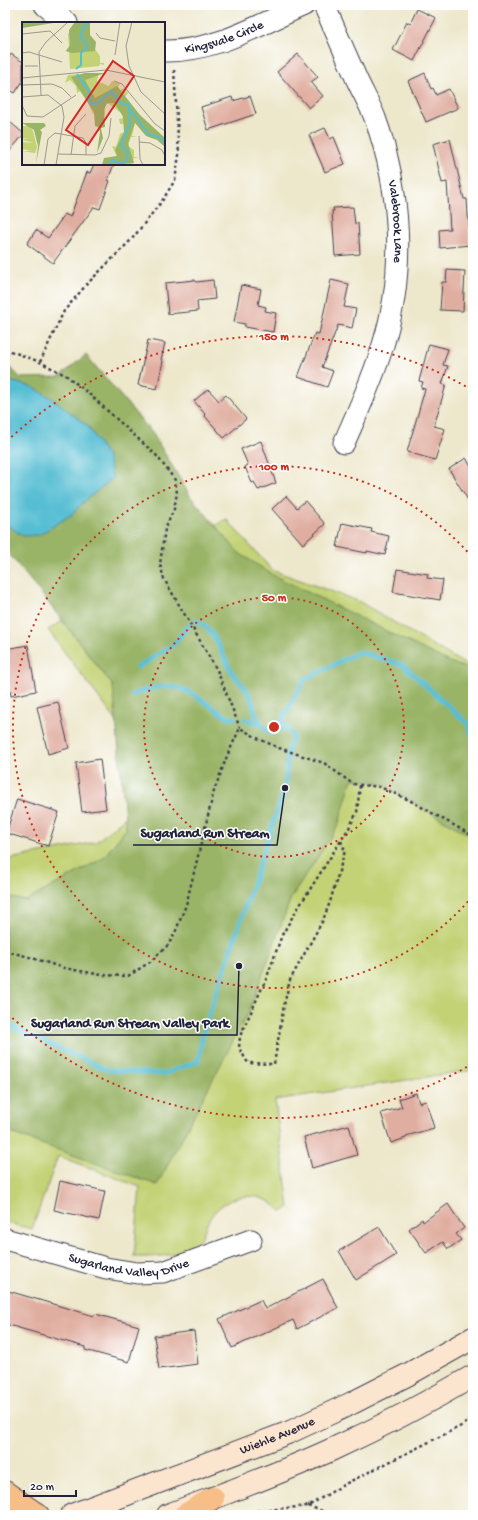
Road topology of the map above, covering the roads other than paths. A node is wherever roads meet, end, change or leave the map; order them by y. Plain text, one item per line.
1 (45, 5) edge
2 (304, 5) edge
3 (324, 5) edge
4 (67, 22) edge
5 (168, 51) edge
6 (344, 444) dead end
7 (5, 1239) edge
8 (251, 1240) dead end
9 (473, 1338) edge
10 (473, 1376) edge
11 (5, 1492) edge
12 (213, 1498) junction
13 (38, 1515) edge
14 (72, 1515) edge
15 (168, 1515) edge
16 (185, 1515) edge

1 - 4 street
2 - 5 street, Kingsvale Circle
3 - 6 street, Valebrook Lane
7 - 8 street, Sugarland Valley Drive
9 - 14 main road, Wiehle Avenue
10 - 12 main road
11 - 13 highway
12 - 15 main road
12 - 16 highway

